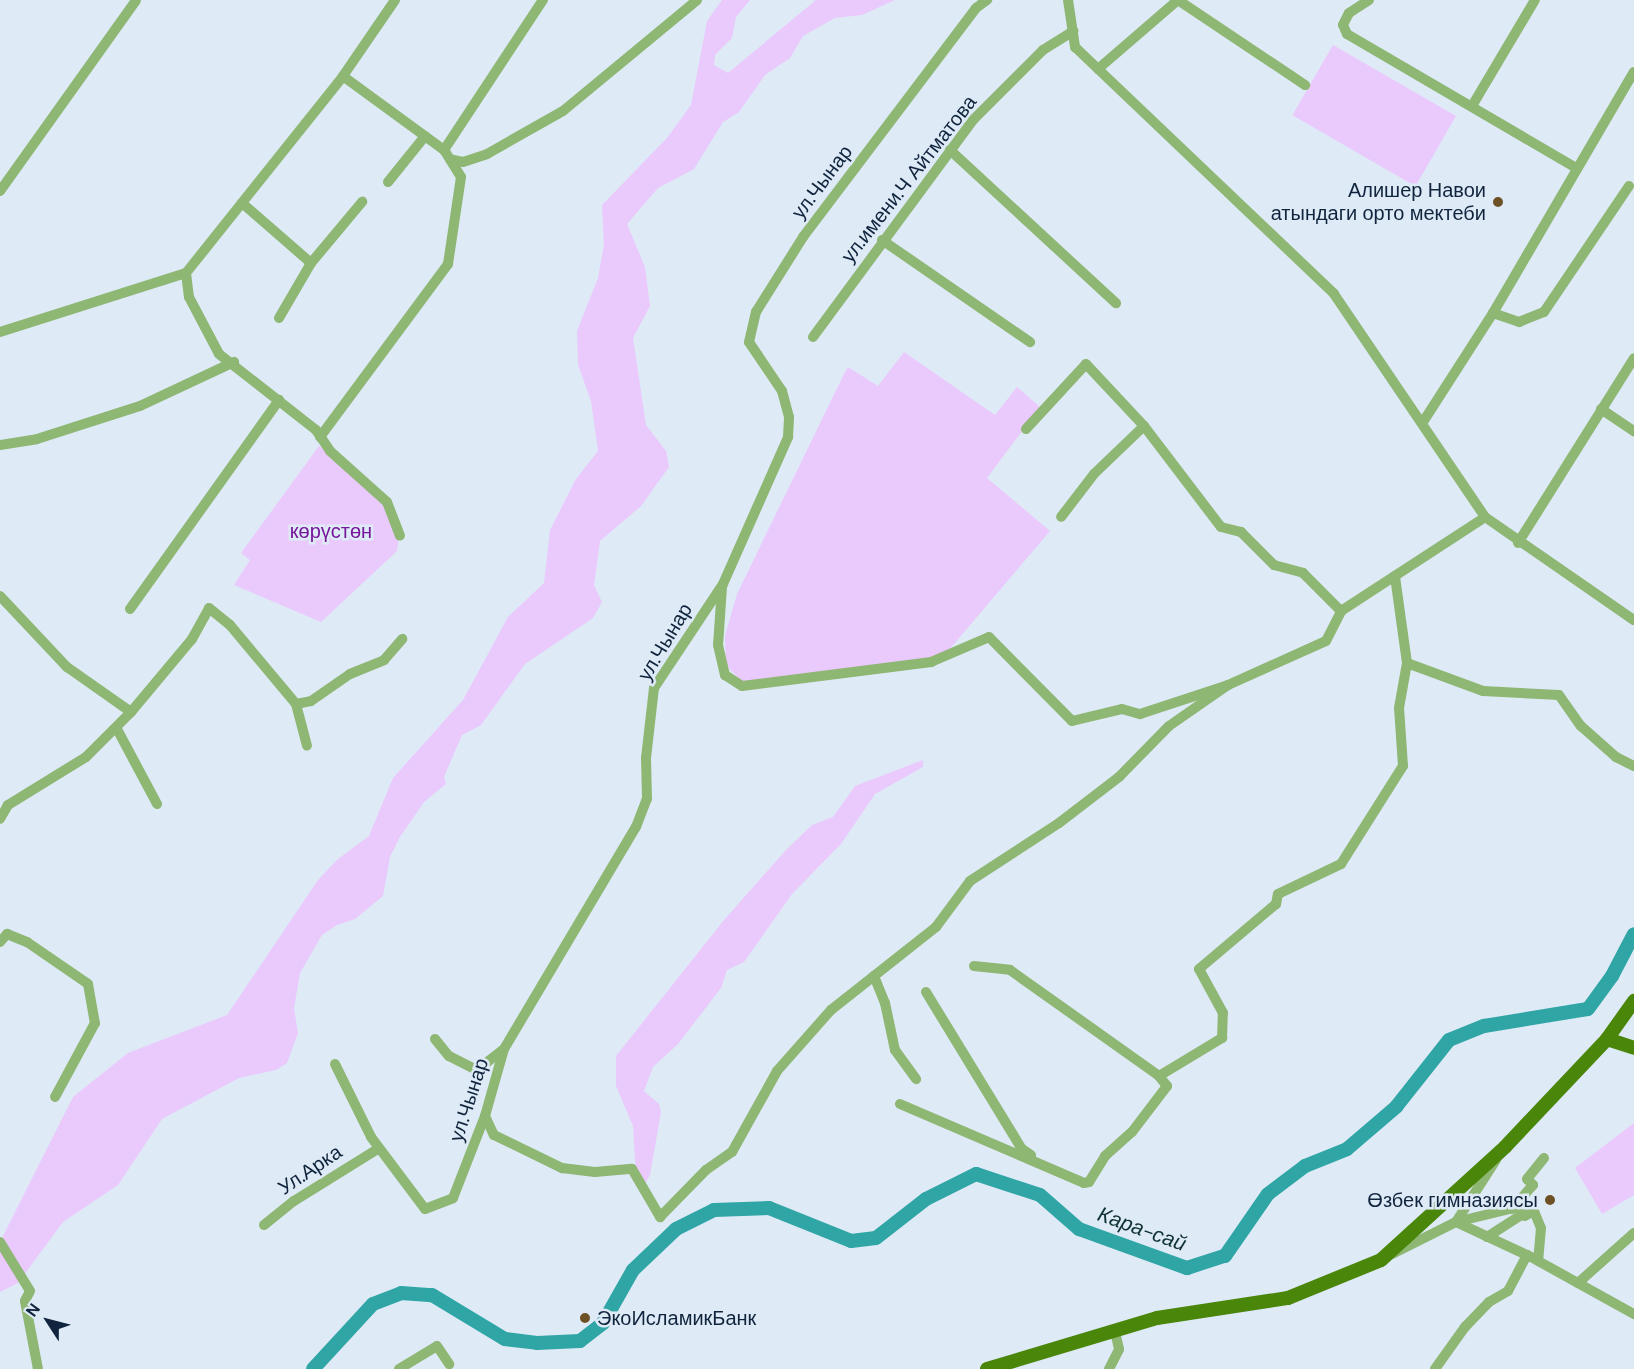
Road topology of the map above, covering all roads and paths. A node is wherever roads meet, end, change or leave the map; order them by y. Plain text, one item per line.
1 (136, 0) edge
2 (395, 0) edge
3 (543, 0) edge
4 (697, 0) edge
5 (987, 0) edge
6 (1068, 0) edge
7 (1178, 0) edge
8 (1369, 0) edge
9 (1535, 0) edge
10 (1073, 31) junction
11 (1098, 69) junction
12 (1634, 72) edge
13 (344, 76) junction
14 (1305, 85) dead end
15 (1472, 106) junction
16 (425, 136) junction
17 (950, 150) junction
18 (447, 155) junction
19 (1576, 168) junction
20 (388, 182) dead end
21 (1629, 186) dead end
22 (0, 191) edge
23 (362, 202) dead end
24 (242, 203) junction
25 (882, 240) junction
26 (311, 263) junction
27 (186, 273) junction
28 (1116, 303) dead end
29 (1493, 313) junction
30 (279, 318) dead end
31 (0, 332) edge
32 (813, 337) dead end
33 (1030, 342) dead end
34 (1634, 358) edge
35 (234, 362) junction
36 (279, 400) junction
37 (1601, 408) junction
38 (1423, 422) junction
39 (1144, 426) junction
40 (1026, 429) dead end
41 (1634, 431) edge
42 (320, 438) junction
43 (0, 445) edge
44 (1061, 517) dead end
45 (1485, 517) junction
46 (400, 536) dead end
47 (1518, 543) junction
48 (1395, 576) junction
49 (723, 584) junction
50 (0, 596) edge
51 (130, 609) dead end
52 (1341, 611) junction
53 (1634, 620) edge
54 (402, 639) dead end
55 (1407, 663) junction
56 (1228, 685) junction
57 (296, 704) junction
58 (132, 712) junction
59 (117, 729) junction
60 (307, 746) dead end
61 (1634, 766) edge
62 (158, 804) dead end
63 (0, 819) edge
64 (0, 942) edge
65 (974, 966) dead end
66 (874, 976) junction
67 (926, 992) dead end
68 (1634, 1001) edge
69 (435, 1039) dead end
70 (1607, 1039) junction
71 (1631, 1045) edge
72 (504, 1049) junction
73 (335, 1064) dead end
74 (1159, 1076) junction
75 (916, 1079) dead end
76 (55, 1097) dead end
77 (900, 1104) dead end
78 (485, 1116) junction
79 (1504, 1147) junction
80 (379, 1148) junction
81 (1544, 1158) dead end
82 (1084, 1183) junction
83 (1512, 1209) junction
84 (1523, 1214) junction
85 (1456, 1222) junction
86 (264, 1226) dead end
87 (1634, 1233) edge
88 (1487, 1237) junction
89 (0, 1242) edge
90 (1527, 1255) junction
91 (1381, 1260) junction
92 (1538, 1261) junction
93 (1578, 1283) junction
94 (1634, 1314) edge
95 (1115, 1331) junction
96 (449, 1364) dead end
97 (38, 1369) edge
98 (399, 1369) edge
99 (987, 1369) edge
100 (1109, 1369) edge
101 (1435, 1369) edge

1 - 22 street
2 - 13 street
3 - 18 street
4 - 18 street
5 - 49 street, ул.Чынар
6 - 10 street
7 - 11 street
7 - 14 street
8 - 15 street
9 - 15 street
10 - 11 street
10 - 17 street, ул.имени.Ч Айтматова
11 - 38 street
12 - 19 street
13 - 16 street
13 - 24 street
15 - 19 street
16 - 18 street
16 - 20 street
17 - 25 street, ул.имени.Ч Айтматова
17 - 28 street
18 - 42 street
19 - 29 street
21 - 29 street
23 - 26 street
24 - 26 street
24 - 27 street
25 - 32 street, ул.имени.Ч Айтматова
25 - 33 street
26 - 30 street
27 - 31 street
27 - 35 street
29 - 38 street
34 - 37 street
35 - 36 street
35 - 43 street
36 - 42 street
36 - 51 street
37 - 41 street
37 - 47 street
38 - 45 street
39 - 40 street
39 - 44 street
39 - 52 street
42 - 46 street
45 - 47 street
45 - 48 street
47 - 53 street
48 - 52 street
48 - 55 street
49 - 56 street
49 - 72 street, ул.Чынар
50 - 58 street
52 - 56 street
54 - 57 street
55 - 61 street
55 - 74 street
56 - 66 street
57 - 58 street
57 - 60 street
58 - 59 street
59 - 62 street
59 - 63 street
64 - 76 street
65 - 74 street
66 - 75 street
66 - 78 street
67 - 82 street
68 - 70 main road
69 - 72 street
70 - 71 main road
70 - 79 main road
72 - 78 street, ул.Чынар
73 - 80 street, ул.Чынар
74 - 82 street
77 - 82 street
78 - 80 street, ул.Чынар
79 - 85 street
79 - 91 main road
80 - 86 street, Ул.Арка
81 - 83 street
83 - 84 street
83 - 85 street
84 - 88 street
84 - 92 street
85 - 88 street
85 - 91 street
87 - 93 street
88 - 90 street
89 - 97 street
90 - 92 street
90 - 101 street
91 - 95 main road
92 - 93 street
93 - 94 street
95 - 99 main road
95 - 100 street
96 - 98 street

